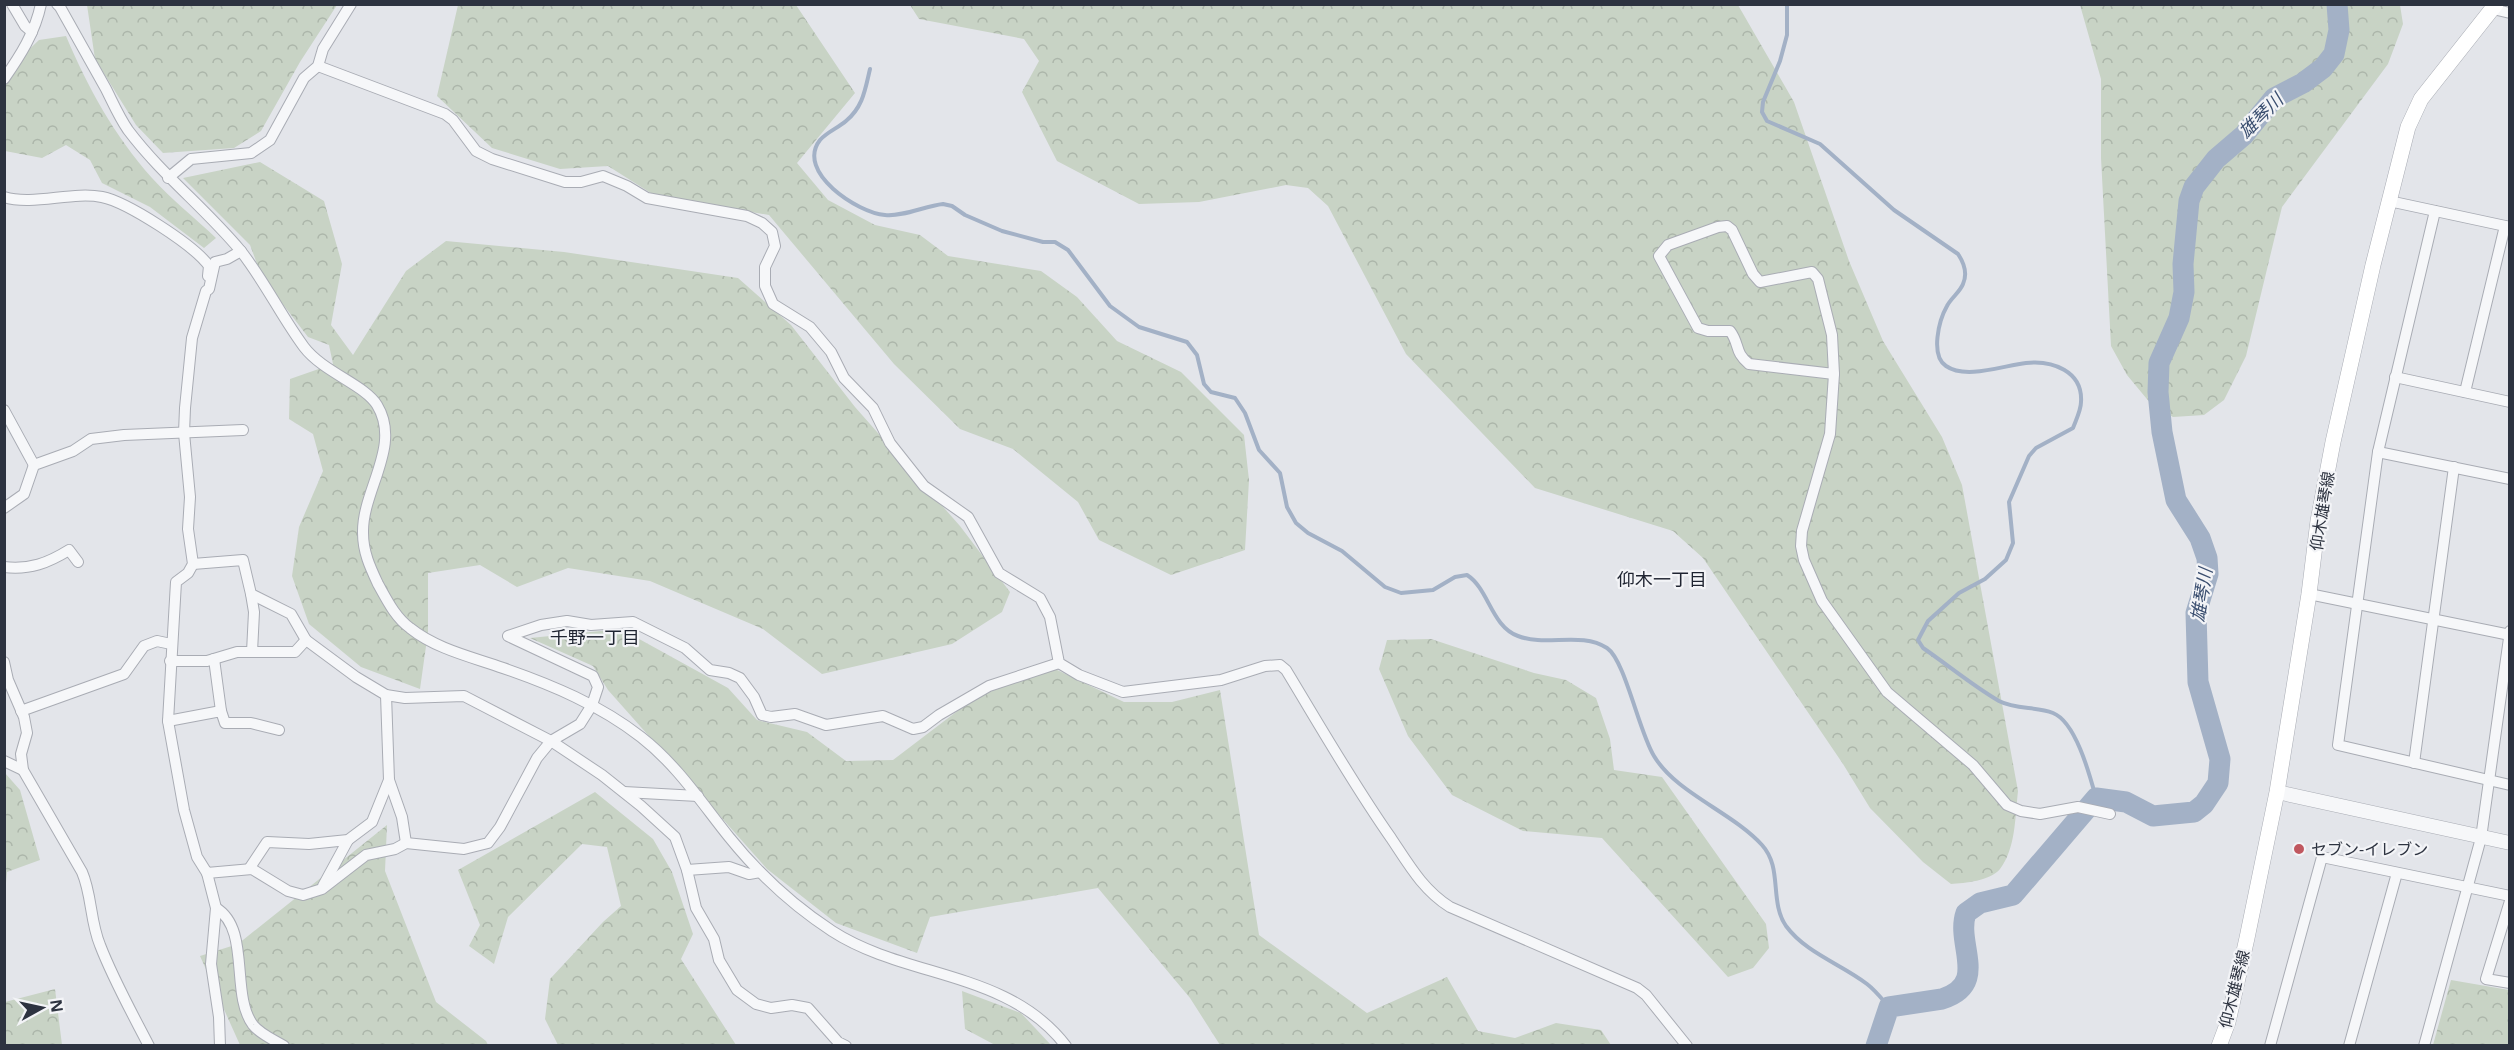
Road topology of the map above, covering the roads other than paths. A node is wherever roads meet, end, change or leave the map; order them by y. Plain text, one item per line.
1 (12, 4) edge
2 (41, 4) edge
3 (57, 4) edge
4 (351, 4) edge
5 (2495, 7) edge
6 (2510, 13) edge
7 (32, 32) junction
8 (318, 66) junction
9 (4, 79) edge
10 (168, 178) junction
11 (4, 197) edge
12 (2389, 201) junction
13 (2435, 211) junction
14 (2507, 227) edge
15 (241, 251) junction
16 (206, 291) junction
17 (1834, 374) junction
18 (2395, 377) junction
19 (2465, 393) junction
20 (2510, 402) edge
21 (4, 410) edge
22 (243, 430) dead end
23 (184, 434) junction
24 (2378, 452) junction
25 (34, 465) junction
26 (2454, 467) junction
27 (2510, 479) edge
28 (4, 508) edge
29 (78, 562) dead end
30 (193, 564) junction
31 (4, 567) edge
32 (251, 594) junction
33 (2309, 594) junction
34 (2357, 604) junction
35 (2433, 619) junction
36 (2509, 633) edge
37 (306, 640) junction
38 (171, 644) junction
39 (252, 652) junction
40 (214, 659) junction
41 (170, 661) junction
42 (4, 662) edge
43 (1059, 663) junction
44 (386, 695) junction
45 (592, 705) junction
46 (21, 711) junction
47 (221, 711) junction
48 (168, 721) junction
49 (279, 730) dead end
50 (551, 741) junction
51 (4, 761) edge
52 (2414, 763) junction
53 (23, 770) junction
54 (389, 780) junction
55 (2490, 780) junction
56 (2510, 785) edge
57 (623, 792) junction
58 (2277, 792) junction
59 (698, 796) junction
60 (2110, 814) dead end
61 (2481, 838) junction
62 (348, 840) junction
63 (406, 843) junction
64 (2510, 843) edge
65 (249, 869) junction
66 (687, 870) junction
67 (760, 872) junction
68 (207, 873) junction
69 (2397, 873) junction
70 (2468, 887) junction
71 (322, 889) junction
72 (2510, 896) edge
73 (2510, 901) edge
74 (216, 908) junction
75 (2510, 983) edge
76 (149, 1046) edge
77 (220, 1046) edge
78 (284, 1046) edge
79 (846, 1046) edge
80 (1066, 1046) edge
81 (1687, 1046) edge
82 (2219, 1046) edge
83 (2270, 1046) edge
84 (2349, 1046) edge
85 (2424, 1046) edge

1 - 7 street
2 - 7 street
3 - 10 street
4 - 8 street
5 - 6 street
5 - 12 main road, 仰木雄琴線
7 - 9 street
8 - 10 street
8 - 43 street
10 - 15 street
11 - 16 street
12 - 13 street
12 - 33 main road, 仰木雄琴線
13 - 14 street
13 - 18 street
14 - 19 street
15 - 16 street
15 - 45 street
16 - 23 street
17 - 17 street
17 - 60 street
18 - 19 street
18 - 24 street
19 - 20 street
21 - 25 street
22 - 23 street
23 - 25 street
23 - 30 street
24 - 26 street
24 - 34 street
25 - 28 street
26 - 27 street
26 - 35 street
29 - 31 street
30 - 32 street
30 - 38 street
32 - 37 street
32 - 39 street
33 - 34 street
33 - 58 main road, 仰木雄琴線
34 - 35 street
34 - 52 street
35 - 36 street
35 - 52 street
36 - 55 street
37 - 39 street
37 - 44 street
38 - 41 street
38 - 46 street
39 - 40 street
40 - 41 street
40 - 47 street
41 - 48 street
42 - 46 street
43 - 45 street
43 - 81 street
44 - 50 street
44 - 54 street
45 - 50 street
45 - 59 street
46 - 53 street
47 - 48 street
47 - 49 street
48 - 68 street
50 - 57 street
50 - 63 street
51 - 53 street
52 - 55 street
53 - 76 street
54 - 62 street
54 - 63 street
55 - 56 street
55 - 61 street
57 - 59 street
57 - 66 street
58 - 61 street
58 - 82 main road, 仰木雄琴線
59 - 67 street
61 - 64 street
61 - 70 street
62 - 65 street
62 - 71 street
63 - 71 street
65 - 68 street
65 - 71 street
66 - 67 street
66 - 79 street
67 - 80 street
68 - 74 street
69 - 70 street
69 - 83 street
69 - 84 street
70 - 72 street
70 - 85 street
73 - 75 street
74 - 77 street
74 - 78 street

